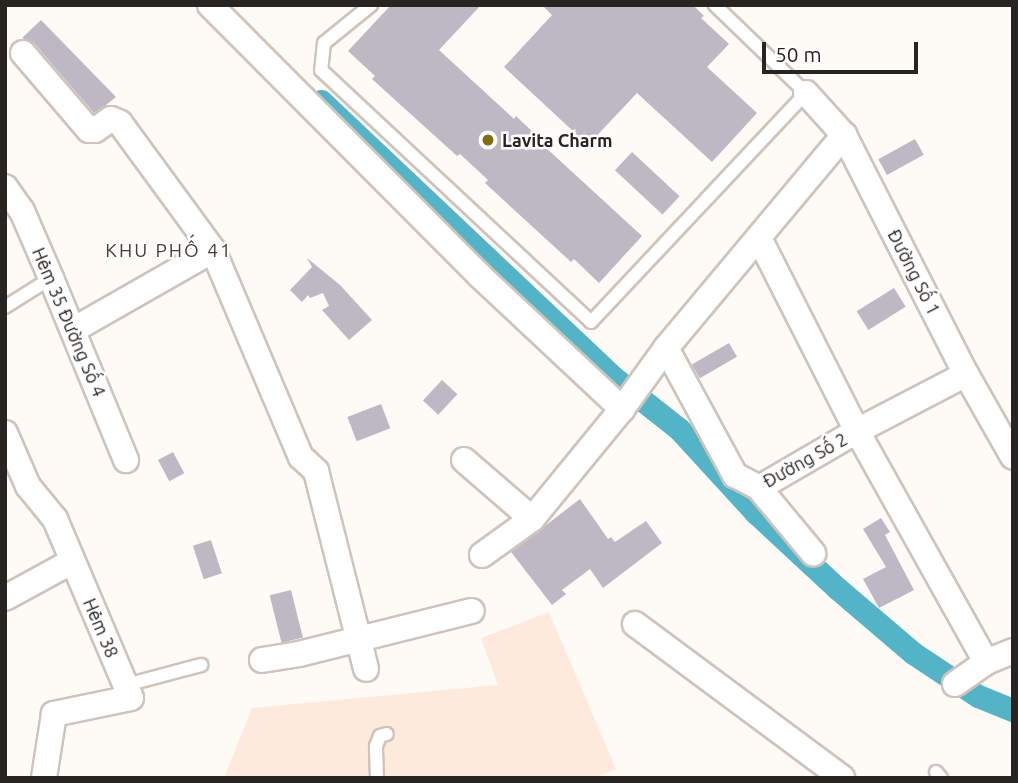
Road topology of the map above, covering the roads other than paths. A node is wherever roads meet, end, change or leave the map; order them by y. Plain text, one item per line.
1 (210, 5) edge
2 (371, 5) edge
3 (715, 5) edge
4 (23, 53) dead end
5 (806, 93) junction
6 (844, 135) junction
7 (5, 187) edge
8 (758, 238) junction
9 (213, 250) junction
10 (51, 278) junction
11 (5, 307) edge
12 (73, 330) junction
13 (666, 348) junction
14 (966, 374) junction
15 (622, 409) junction
16 (858, 431) junction
17 (5, 433) edge
18 (1013, 457) edge
19 (126, 460) dead end
20 (464, 460) dead end
21 (14, 478) edge
22 (759, 488) junction
23 (532, 519) junction
24 (813, 553) dead end
25 (482, 555) dead end
26 (73, 561) junction
27 (5, 598) edge
28 (472, 611) dead end
29 (635, 624) dead end
30 (359, 640) junction
31 (1013, 651) edge
32 (262, 660) dead end
33 (986, 662) junction
34 (201, 665) dead end
35 (366, 669) dead end
36 (955, 684) dead end
37 (126, 685) junction
38 (387, 734) dead end
39 (44, 778) edge
40 (377, 778) edge
41 (842, 778) edge

1 - 15 street
2 - 5 lane
3 - 5 lane
4 - 9 street
5 - 6 street, Đường Số 1
6 - 8 street
6 - 14 street, Đường Số 1
7 - 10 street, Hẻm 35 Đường Số 4
8 - 13 street
8 - 16 street
9 - 12 street
9 - 30 street
10 - 11 lane
10 - 12 street, Hẻm 35 Đường Số 4
12 - 19 street, Hẻm 35 Đường Số 4
13 - 15 street
13 - 22 street, Đường Số 2
14 - 16 street, Đường Số 2
14 - 18 street, Đường Số 1
15 - 23 street
16 - 22 street, Đường Số 2
16 - 33 street
17 - 21 street, Hẻm 38
20 - 23 street
21 - 26 street, Hẻm 38
22 - 24 street
23 - 25 street
26 - 27 street
26 - 37 street, Hẻm 38
28 - 30 street
29 - 41 street
30 - 32 street
30 - 35 street
31 - 33 street
33 - 36 street
34 - 37 lane
37 - 39 street
38 - 40 lane

